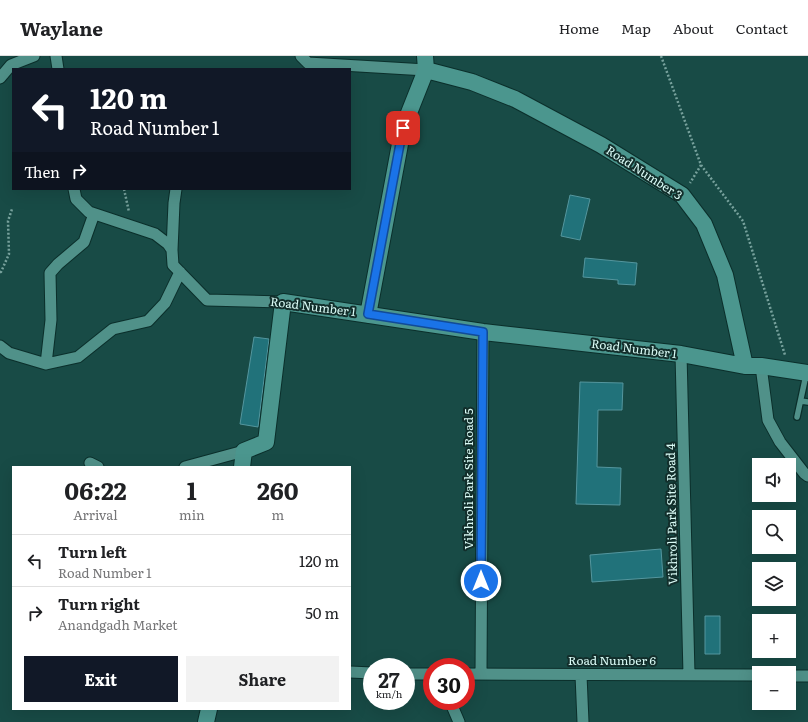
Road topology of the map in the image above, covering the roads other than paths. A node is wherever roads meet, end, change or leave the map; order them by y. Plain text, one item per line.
1 (34, 56) edge
2 (56, 56) edge
3 (301, 56) edge
4 (426, 63) edge
5 (58, 68) edge
6 (0, 78) edge
7 (74, 190) edge
8 (176, 190) edge
9 (94, 214) junction
10 (172, 250) junction
11 (180, 272) junction
12 (284, 302) junction
13 (368, 314) junction
14 (483, 332) junction
15 (0, 346) edge
16 (681, 354) junction
17 (46, 364) junction
18 (745, 366) junction
19 (761, 366) junction
20 (807, 373) edge
21 (801, 401) junction
22 (808, 402) edge
23 (797, 417) dead end
24 (244, 451) junction
25 (189, 466) edge
26 (242, 466) edge
27 (808, 476) edge
28 (351, 672) edge
29 (363, 673) edge
30 (475, 674) edge
31 (481, 674) junction
32 (688, 674) junction
33 (581, 675) junction
34 (752, 676) edge
35 (796, 676) edge
36 (808, 676) edge
37 (210, 710) edge
38 (454, 710) edge
39 (206, 722) edge
40 (459, 722) edge
41 (583, 722) edge

1 - 6 street
2 - 5 street
3 - 4 street
4 - 13 street
4 - 18 street, Road Number 3
7 - 9 street
8 - 10 street, Road Number 1
9 - 10 street
9 - 17 street
10 - 11 street, Road Number 1
11 - 12 street, Road Number 1
11 - 17 street
12 - 13 street, Road Number 1
12 - 24 street
13 - 14 street, Road Number 1
14 - 16 street, Road Number 1
14 - 31 street, Vikhroli Park Site Road 5
15 - 17 street
16 - 18 street, Road Number 1
16 - 32 street, Vikhroli Park Site Road 4
18 - 19 street
19 - 20 street
19 - 27 street
20 - 21 lane
21 - 22 lane
21 - 23 lane
24 - 25 street
24 - 26 street
28 - 29 street
30 - 31 street, Road Number 6
31 - 33 street, Road Number 6
32 - 33 street, Road Number 6
32 - 34 street, Road Number 6
33 - 41 street
35 - 36 street
37 - 39 street
38 - 40 street

